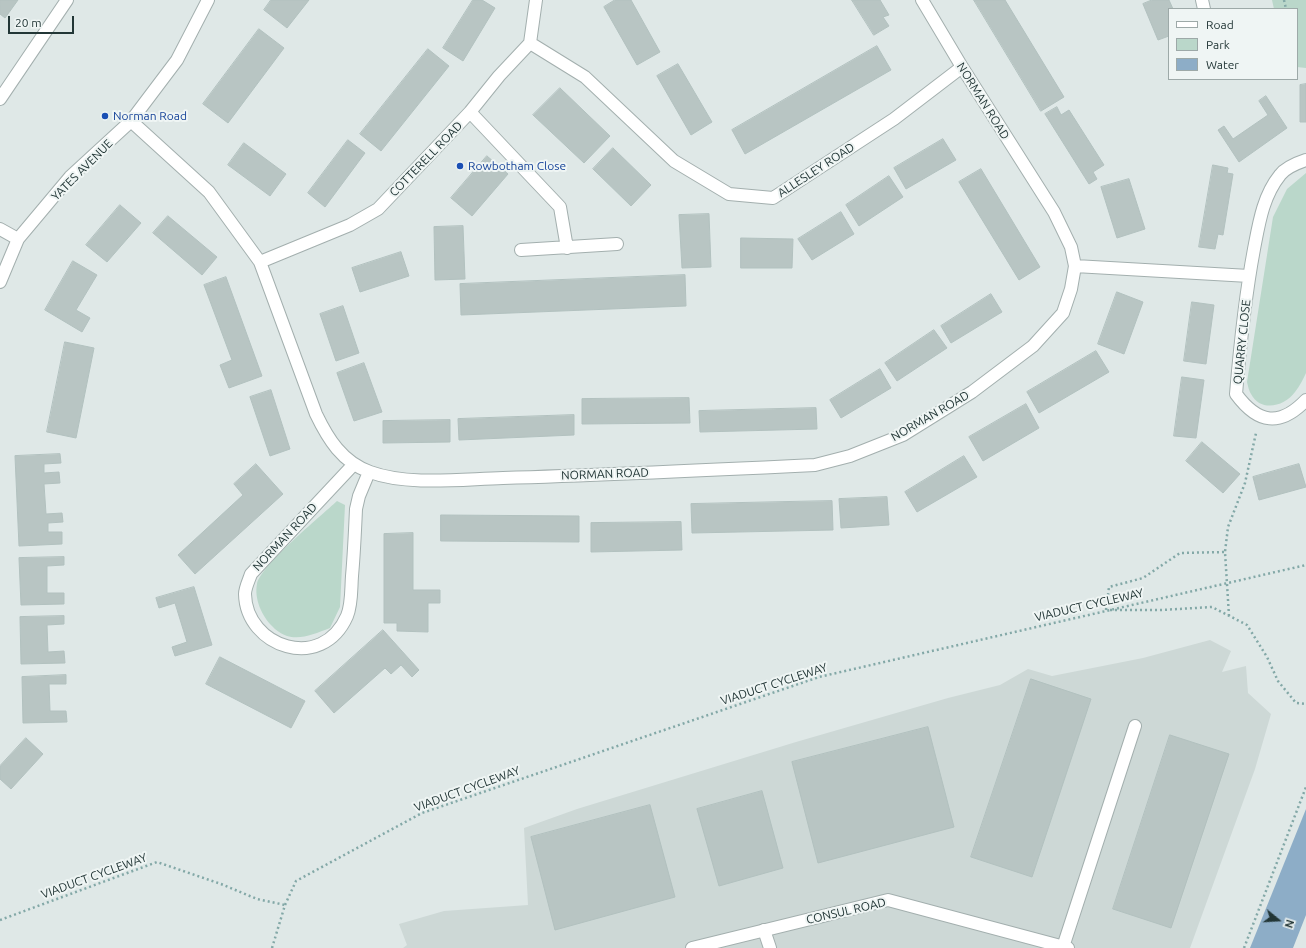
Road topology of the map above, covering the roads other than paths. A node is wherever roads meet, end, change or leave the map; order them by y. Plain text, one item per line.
1 (67, 0) edge
2 (208, 0) edge
3 (536, 0) edge
4 (922, 0) edge
5 (530, 43) junction
6 (962, 67) junction
7 (0, 99) edge
8 (470, 112) junction
9 (131, 121) junction
10 (1306, 160) edge
11 (0, 228) edge
12 (18, 238) junction
13 (616, 244) dead end
14 (567, 248) junction
15 (521, 250) dead end
16 (260, 262) junction
17 (1075, 266) junction
18 (1249, 276) junction
19 (0, 282) edge
20 (1306, 400) edge
21 (354, 464) junction
22 (369, 472) junction
23 (1135, 726) dead end
24 (764, 930) junction
25 (1066, 947) edge
26 (692, 948) edge
27 (770, 948) edge

1 - 7 street
2 - 9 street, YATES AVENUE
3 - 5 street
4 - 6 street, NORMAN ROAD
5 - 6 street, ALLESLEY ROAD
5 - 8 street, COTTERELL ROAD
6 - 17 street, NORMAN ROAD
8 - 14 street
8 - 16 street, COTTERELL ROAD
9 - 12 street, YATES AVENUE
9 - 16 street, NORMAN ROAD
10 - 18 street, QUARRY CLOSE
11 - 12 street
12 - 19 street, YATES AVENUE
13 - 14 street
14 - 15 street
16 - 21 street, NORMAN ROAD
17 - 18 street
17 - 22 street, NORMAN ROAD
18 - 20 street, QUARRY CLOSE
21 - 22 street, NORMAN ROAD
21 - 22 street, NORMAN ROAD
23 - 25 street
24 - 25 street, CONSUL ROAD
24 - 26 street, CONSUL ROAD
24 - 27 street

